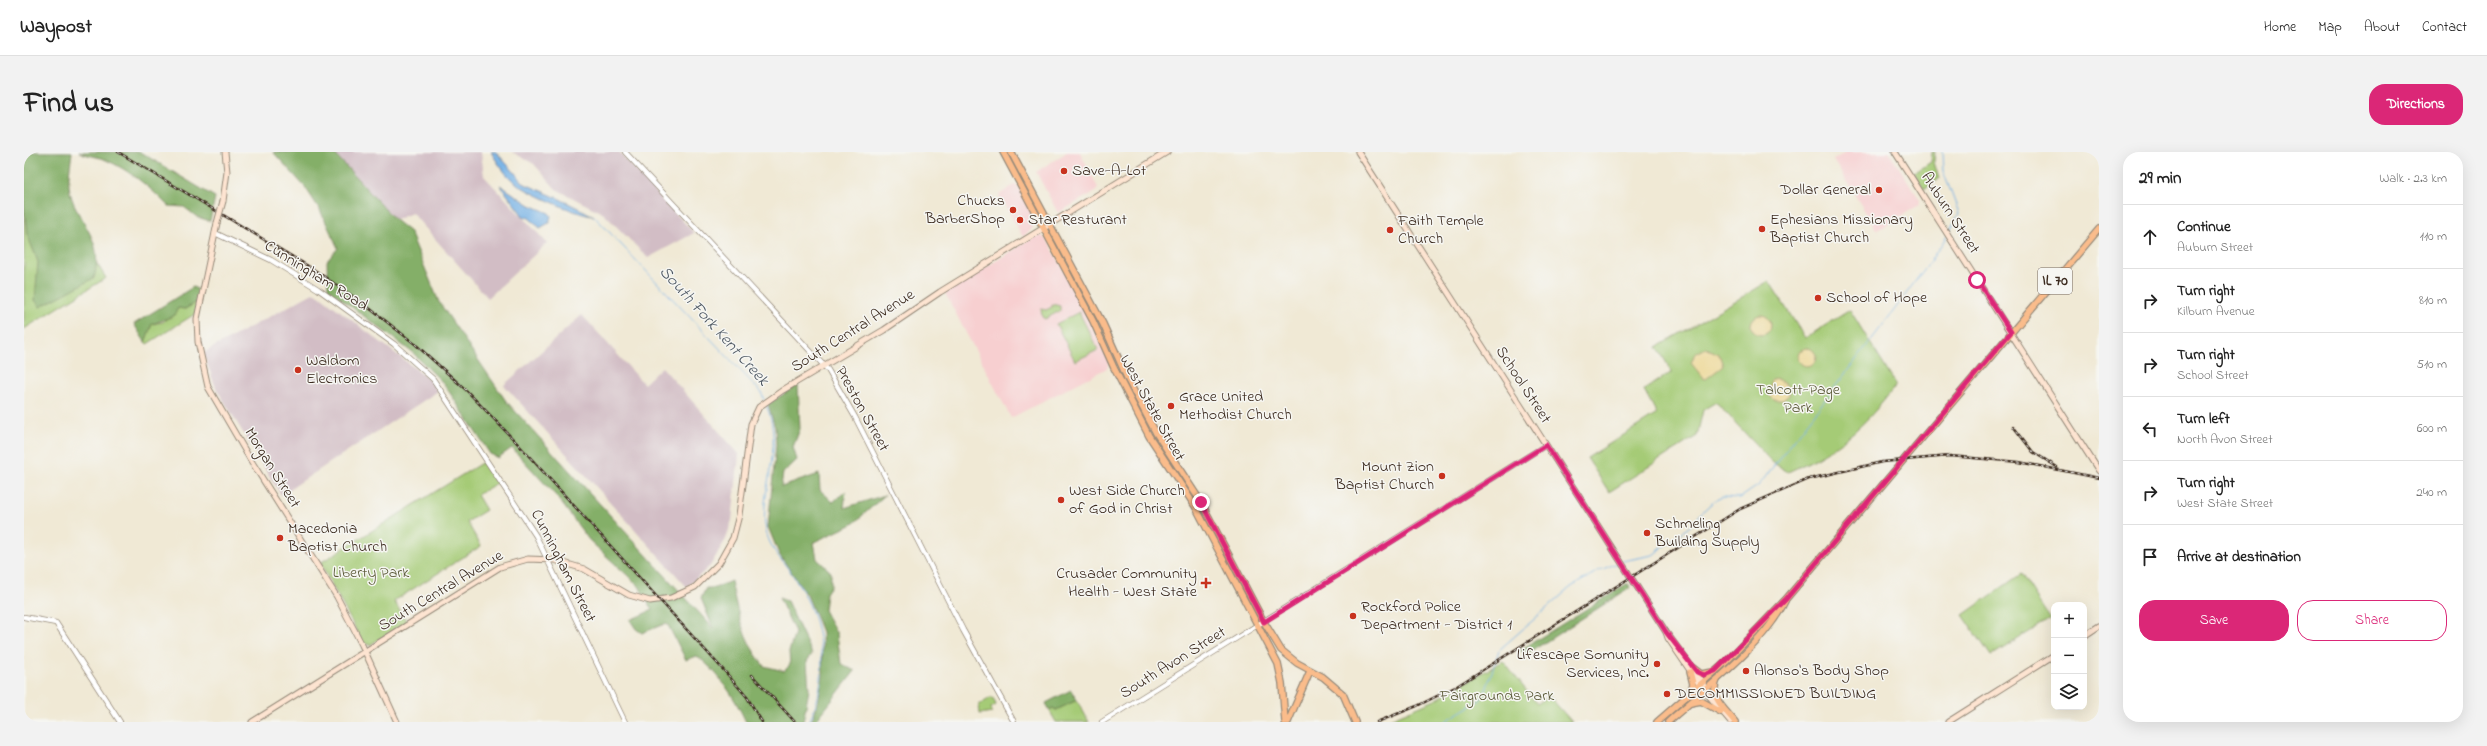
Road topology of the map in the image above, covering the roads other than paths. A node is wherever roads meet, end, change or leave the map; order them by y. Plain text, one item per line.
1 (225, 152) edge
2 (625, 152) edge
3 (1003, 152) edge
4 (1011, 152) edge
5 (1167, 152) edge
6 (1358, 152) edge
7 (1895, 152) edge
8 (1051, 223) junction
9 (1045, 227) junction
10 (2099, 229) edge
11 (215, 234) junction
12 (2011, 332) junction
13 (822, 366) junction
14 (441, 388) joint
15 (1546, 445) junction
16 (2099, 471) edge
17 (548, 559) junction
18 (1786, 599) junction
19 (24, 616) edge
20 (1264, 622) junction
21 (1257, 626) junction
22 (2099, 626) edge
23 (2087, 634) edge
24 (365, 651) junction
25 (2051, 657) edge
26 (1692, 670) junction
27 (1310, 671) junction
28 (1715, 671) junction
29 (1718, 678) junction
30 (1701, 684) junction
31 (1704, 690) junction
32 (1688, 695) junction
33 (1687, 705) junction
34 (1721, 712) junction
35 (120, 722) edge
36 (252, 722) edge
37 (397, 722) edge
38 (625, 722) edge
39 (1014, 722) edge
40 (1102, 722) edge
41 (1284, 722) edge
42 (1288, 722) edge
43 (1355, 722) edge
44 (1657, 722) edge
45 (1668, 722) edge
46 (1731, 722) edge
47 (1735, 722) edge
48 (1948, 722) edge

1 - 11 main road, bridge
2 - 13 street, Preston Street
3 - 9 main road, West State Street
4 - 8 main road, West State Street
5 - 8 main road, South Central Avenue
6 - 15 main road, School Street
7 - 12 main road, Auburn Street
8 - 9 main road, South Central Avenue
8 - 20 main road, West State Street
9 - 13 main road, South Central Avenue
9 - 21 main road, West State Street
10 - 12 main road, IL 70
11 - 14 street, Cunningham Road
11 - 24 main road, Morgan Street
12 - 16 main road, Auburn Street
12 - 18 main road, IL 70
13 - 17 main road, South Central Avenue
13 - 39 street, Preston Street
14 - 17 street, Cunningham Street
15 - 20 street, South Avon Street
15 - 26 main road, School Street
17 - 24 main road, South Central Avenue
17 - 38 street, Cunningham Street
18 - 28 main road, IL 70
18 - 29 main road, IL 70
19 - 35 street
20 - 21 street, South Avon Street
20 - 27 main road, West State Street
21 - 40 street, South Avon Street
21 - 41 main road, West State Street
22 - 23 main road
24 - 36 main road, South Central Avenue
24 - 37 main road, Morgan Street
25 - 48 main road
26 - 28 main road
26 - 30 main road, School Street
26 - 32 main road
27 - 42 main road
27 - 43 main road, West State Street
28 - 30 main road, IL 70
29 - 31 main road, IL 70
29 - 47 main road
30 - 31 main road, School Street
30 - 32 main road, IL 70
31 - 33 main road, IL 70
31 - 34 main road, School Street
32 - 44 main road, IL 70
33 - 34 main road
33 - 45 main road, IL 70
34 - 46 main road, School Street

